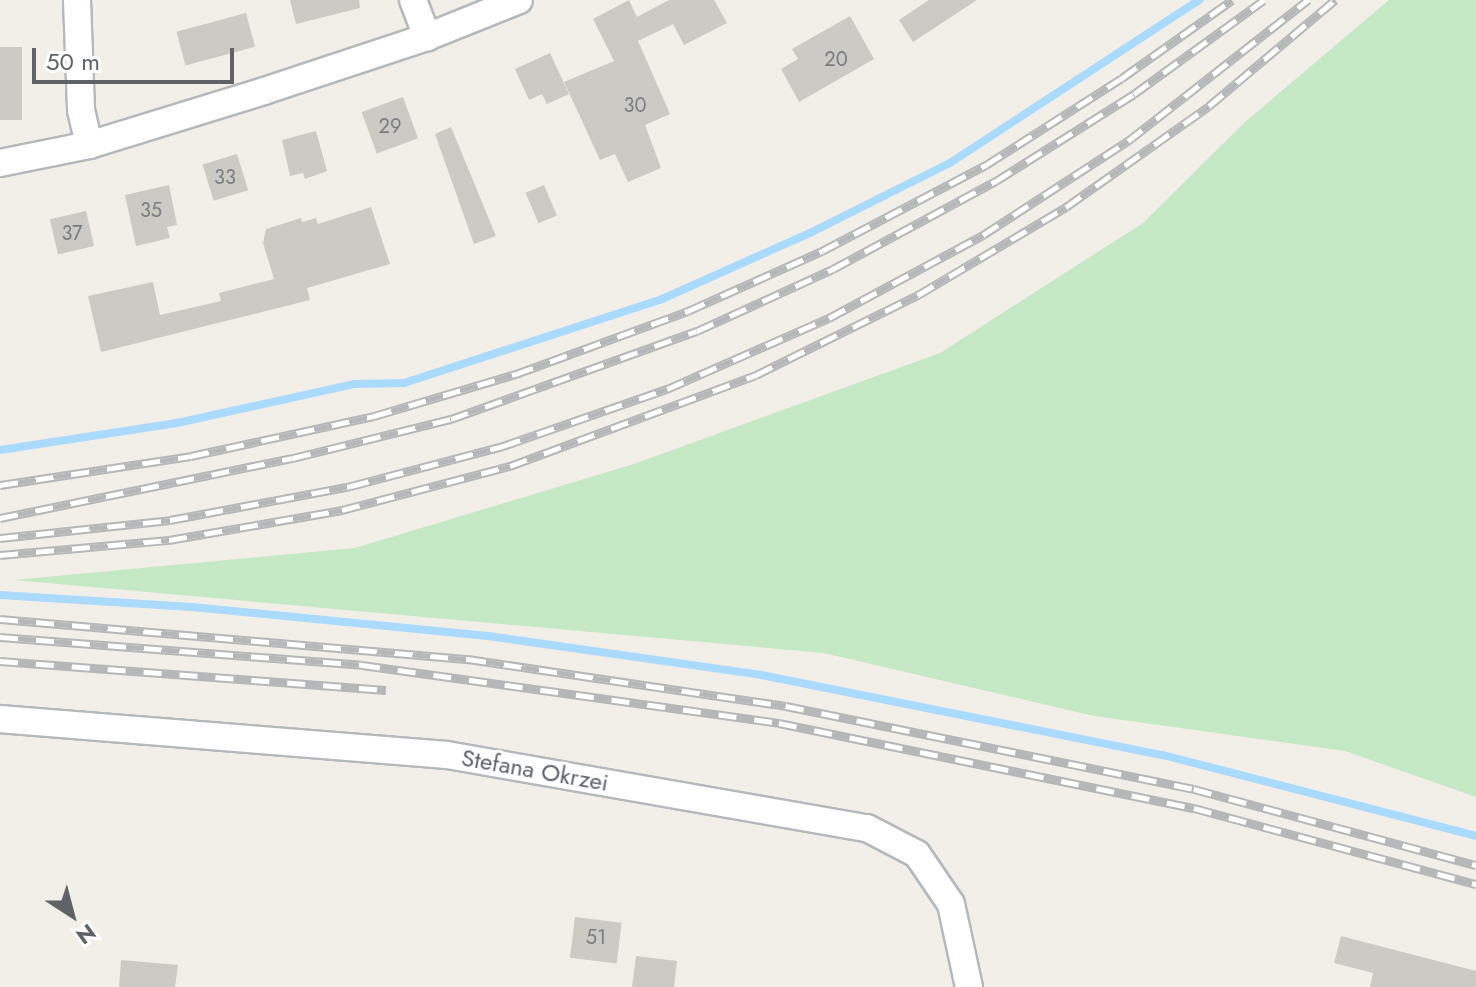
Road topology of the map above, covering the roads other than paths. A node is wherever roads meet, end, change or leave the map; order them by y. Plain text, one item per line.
1 (77, 0) edge
2 (413, 0) edge
3 (519, 0) edge
4 (427, 37) junction
5 (89, 145) junction
6 (0, 163) edge
7 (0, 719) edge
8 (969, 987) edge

1 - 5 street
2 - 4 street
3 - 4 street
4 - 5 street
5 - 6 street
7 - 8 street, Stefana Okrzei

